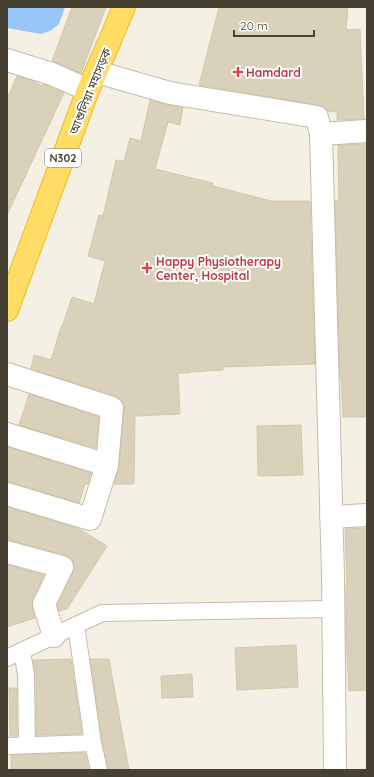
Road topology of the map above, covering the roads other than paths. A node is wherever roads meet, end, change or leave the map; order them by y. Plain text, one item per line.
1 (124, 7) edge
2 (7, 60) edge
3 (93, 81) junction
4 (367, 132) edge
5 (321, 134) junction
6 (7, 310) edge
7 (7, 374) edge
8 (7, 434) edge
9 (107, 465) junction
10 (7, 494) edge
11 (367, 516) edge
12 (332, 517) junction
13 (7, 552) edge
14 (333, 609) junction
15 (76, 625) junction
16 (54, 636) junction
17 (22, 651) junction
18 (7, 658) edge
19 (93, 743) junction
20 (27, 745) junction
21 (7, 746) edge
22 (99, 770) edge
23 (335, 770) edge

1 - 3 highway, আশুলিয়া মহাসড়ক / N302
2 - 3 street
3 - 5 street
3 - 6 highway, আশুলিয়া মহাসড়ক / N302
4 - 5 street
5 - 12 street
7 - 9 street
8 - 9 street
9 - 10 street
11 - 12 street
12 - 14 street
13 - 16 street
14 - 15 lane
14 - 23 street
15 - 16 lane
15 - 19 lane
16 - 17 lane
17 - 18 lane
17 - 20 lane
19 - 20 lane
19 - 22 lane
20 - 21 lane

